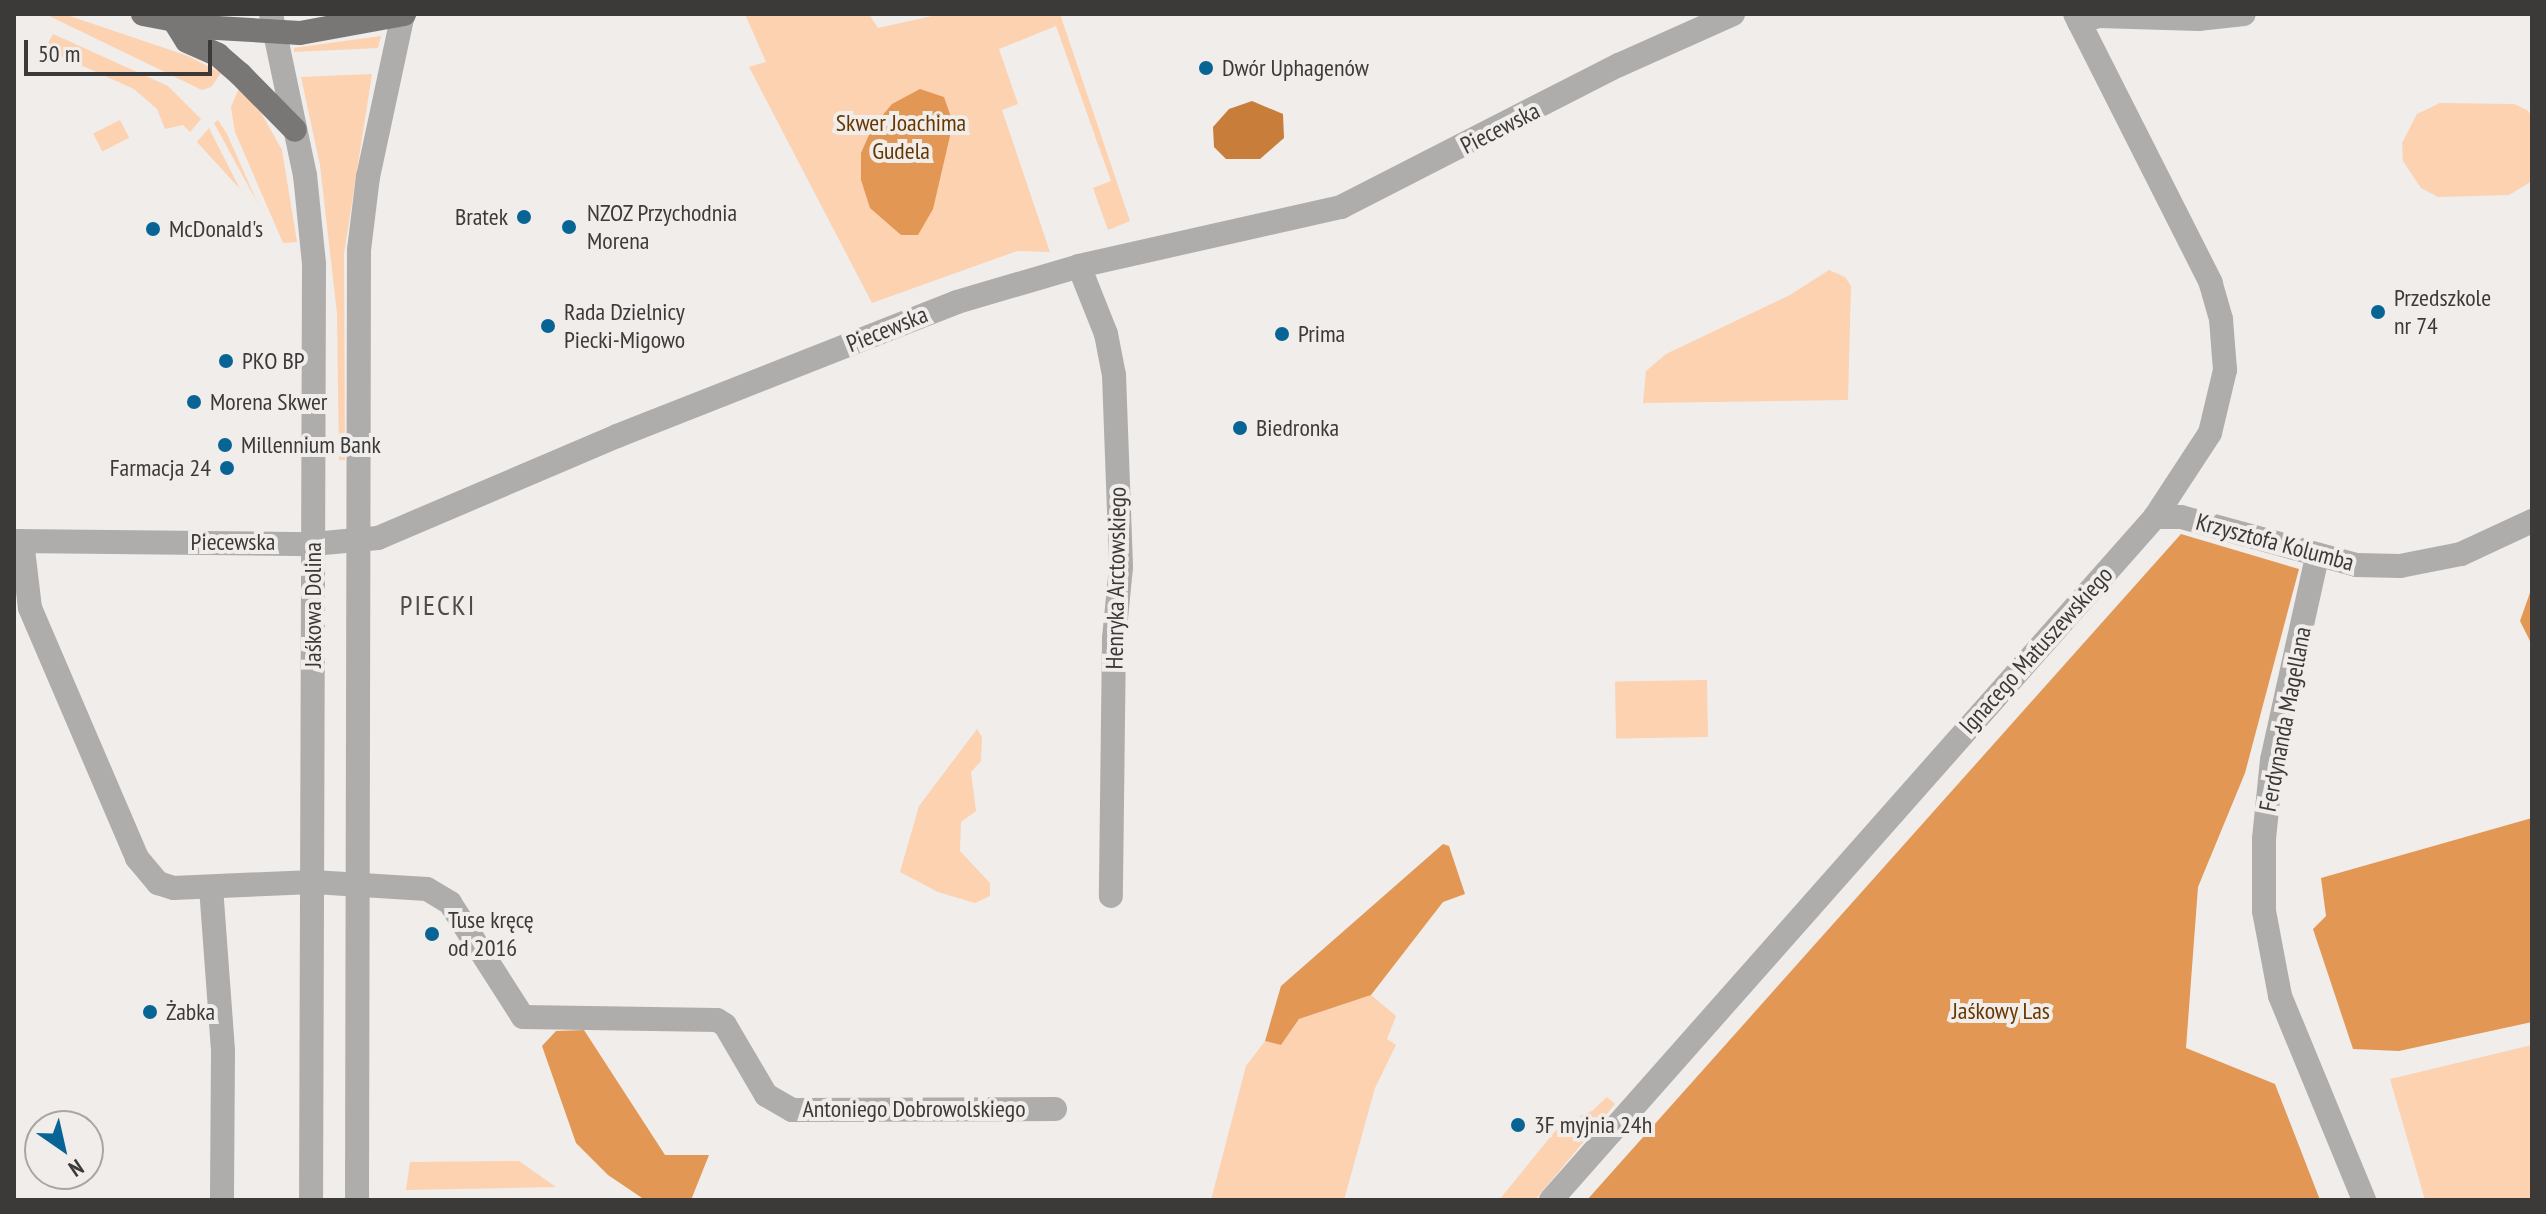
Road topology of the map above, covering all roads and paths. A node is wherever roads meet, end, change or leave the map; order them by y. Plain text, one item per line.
1 (143, 14) edge
2 (403, 14) edge
3 (1733, 14) edge
4 (2244, 14) edge
5 (2077, 18) edge
6 (175, 22) junction
7 (272, 23) edge
8 (295, 130) junction
9 (1079, 266) junction
10 (2155, 517) junction
11 (2532, 521) edge
12 (18, 541) edge
13 (358, 543) junction
14 (313, 544) junction
15 (2317, 557) junction
16 (313, 882) junction
17 (359, 884) junction
18 (211, 887) junction
19 (1111, 896) dead end
20 (1055, 1109) dead end
21 (222, 1200) edge
22 (311, 1200) edge
23 (357, 1200) edge
24 (1551, 1200) edge
25 (2364, 1200) edge

1 - 6 main road
2 - 7 main road
2 - 13 street, Jaśkowa Dolina
3 - 9 street, Piecewska
4 - 5 street
5 - 10 street, Ignacego Matuszewskiego
6 - 7 main road
6 - 8 main road
7 - 8 street, Jaśkowa Dolina
8 - 14 street, Jaśkowa Dolina
9 - 13 street, Piecewska
9 - 19 street, Henryka Arctowskiego
10 - 15 street, Krzysztofa Kolumba
10 - 24 street, Ignacego Matuszewskiego
11 - 15 street, Krzysztofa Kolumba
12 - 14 street, Piecewska
12 - 18 street, Piecewska
13 - 14 street, Piecewska
13 - 17 street, Jaśkowa Dolina
14 - 16 street, Jaśkowa Dolina
15 - 25 street, Ferdynanda Magellana
16 - 17 street, Piecewska
16 - 18 street, Piecewska
16 - 22 street, Jaśkowa Dolina
17 - 20 street, Antoniego Dobrowolskiego
17 - 23 street, Jaśkowa Dolina
18 - 21 street

